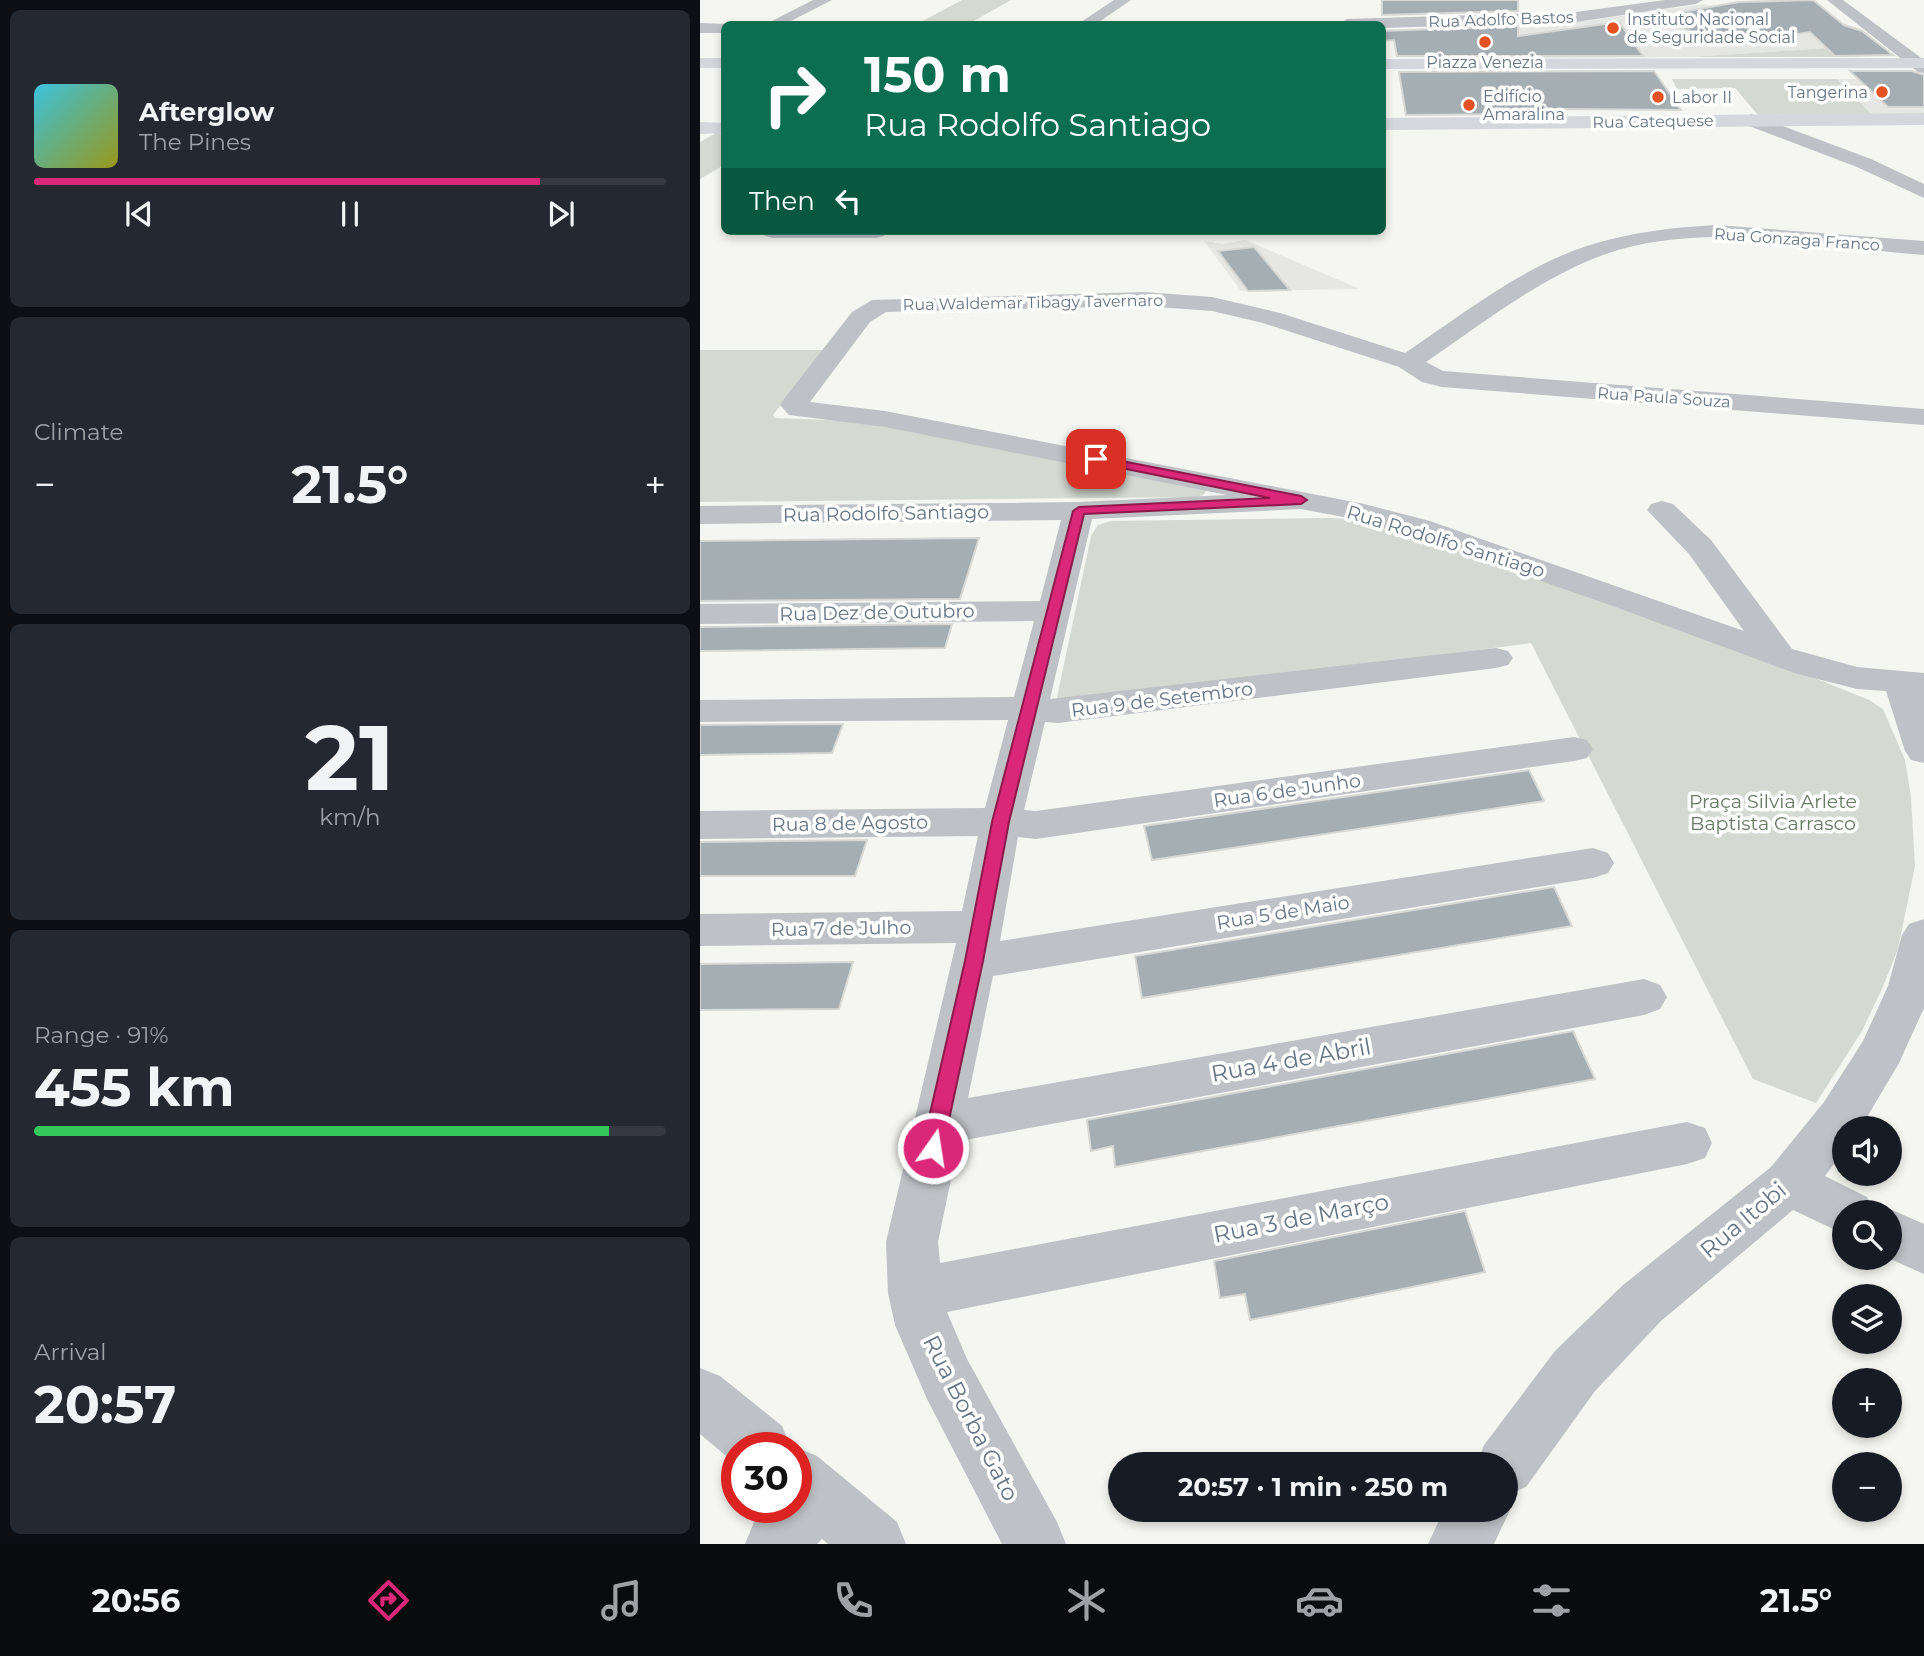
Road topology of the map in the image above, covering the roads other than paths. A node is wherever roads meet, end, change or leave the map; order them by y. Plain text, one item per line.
1 (825, 0) edge
2 (1124, 0) edge
3 (1696, 0) edge
4 (1834, 0) edge
5 (1533, 3) dead end
6 (1576, 17) junction
7 (780, 21) edge
8 (1092, 21) edge
9 (1386, 23) edge
10 (700, 28) edge
11 (721, 28) edge
12 (1898, 32) dead end
13 (1878, 33) junction
14 (700, 63) edge
15 (721, 63) edge
16 (1386, 64) edge
17 (1922, 67) edge
18 (700, 74) edge
19 (721, 74) edge
20 (1386, 74) edge
21 (1924, 119) edge
22 (1751, 120) junction
23 (1386, 124) edge
24 (700, 128) edge
25 (721, 128) edge
26 (1924, 192) edge
27 (1924, 248) edge
28 (1408, 362) junction
29 (1924, 417) edge
30 (1301, 500) junction
31 (1662, 510) dead end
32 (1079, 511) junction
33 (700, 515) edge
34 (1053, 611) junction
35 (700, 614) edge
36 (1496, 658) dead end
37 (1781, 658) junction
38 (1912, 683) edge
39 (1030, 708) junction
40 (700, 710) edge
41 (1574, 749) dead end
42 (1924, 751) edge
43 (1001, 822) junction
44 (700, 825) edge
45 (1593, 863) dead end
46 (700, 930) edge
47 (1924, 935) edge
48 (978, 944) junction
49 (1644, 997) dead end
50 (938, 1124) junction
51 (1687, 1143) dead end
52 (1789, 1183) junction
53 (1832, 1204) edge
54 (1902, 1239) edge
55 (1924, 1250) edge
56 (915, 1293) junction
57 (700, 1396) edge
58 (743, 1432) edge
59 (1515, 1452) edge
60 (812, 1491) edge
61 (1472, 1522) edge
62 (787, 1523) edge
63 (776, 1544) edge
64 (875, 1544) edge
65 (1035, 1544) edge
66 (1459, 1544) edge

1 - 7 street
2 - 8 street
3 - 6 street, Rua Adolfo Bastos
4 - 13 street
5 - 6 street
6 - 9 street, Rua Adolfo Bastos
10 - 11 street
12 - 13 street
13 - 17 street
14 - 15 main road
16 - 17 main road
17 - 20 main road
18 - 19 main road
21 - 22 main road, Rua Catequese
22 - 23 main road, Rua Catequese
22 - 26 street
24 - 25 main road
27 - 28 street, Rua Gonzaga Franco
28 - 29 street, Rua Paula Souza
28 - 30 street, Rua Waldemar Tibagy Tavernaro
30 - 32 street, Rua Rodolfo Santiago
30 - 37 street, Rua Rodolfo Santiago
31 - 37 street
32 - 33 street, Rua Rodolfo Santiago
32 - 34 street, Rua Borba Gato
34 - 35 street, Rua Dez de Outubro
34 - 39 street, Rua Borba Gato
36 - 39 street, Rua 9 de Setembro
37 - 38 street, Rua Rodolfo Santiago
38 - 42 street
39 - 40 street, Rua 9 de Setembro
39 - 43 street, Rua Borba Gato
41 - 43 street, Rua 6 de Junho
43 - 44 street, Rua 8 de Agosto
43 - 48 street, Rua Borba Gato
45 - 48 street, Rua 5 de Maio
46 - 48 street, Rua 7 de Julho
47 - 52 street, Rua Itobi
48 - 50 street, Rua Borba Gato
49 - 50 street, Rua 4 de Abril
50 - 56 street, Rua Borba Gato
51 - 56 street, Rua 3 de Março
52 - 53 street
52 - 59 street, Rua Itobi
54 - 55 street
56 - 65 street, Rua Borba Gato
57 - 58 street
60 - 64 street
61 - 66 street
62 - 63 street

